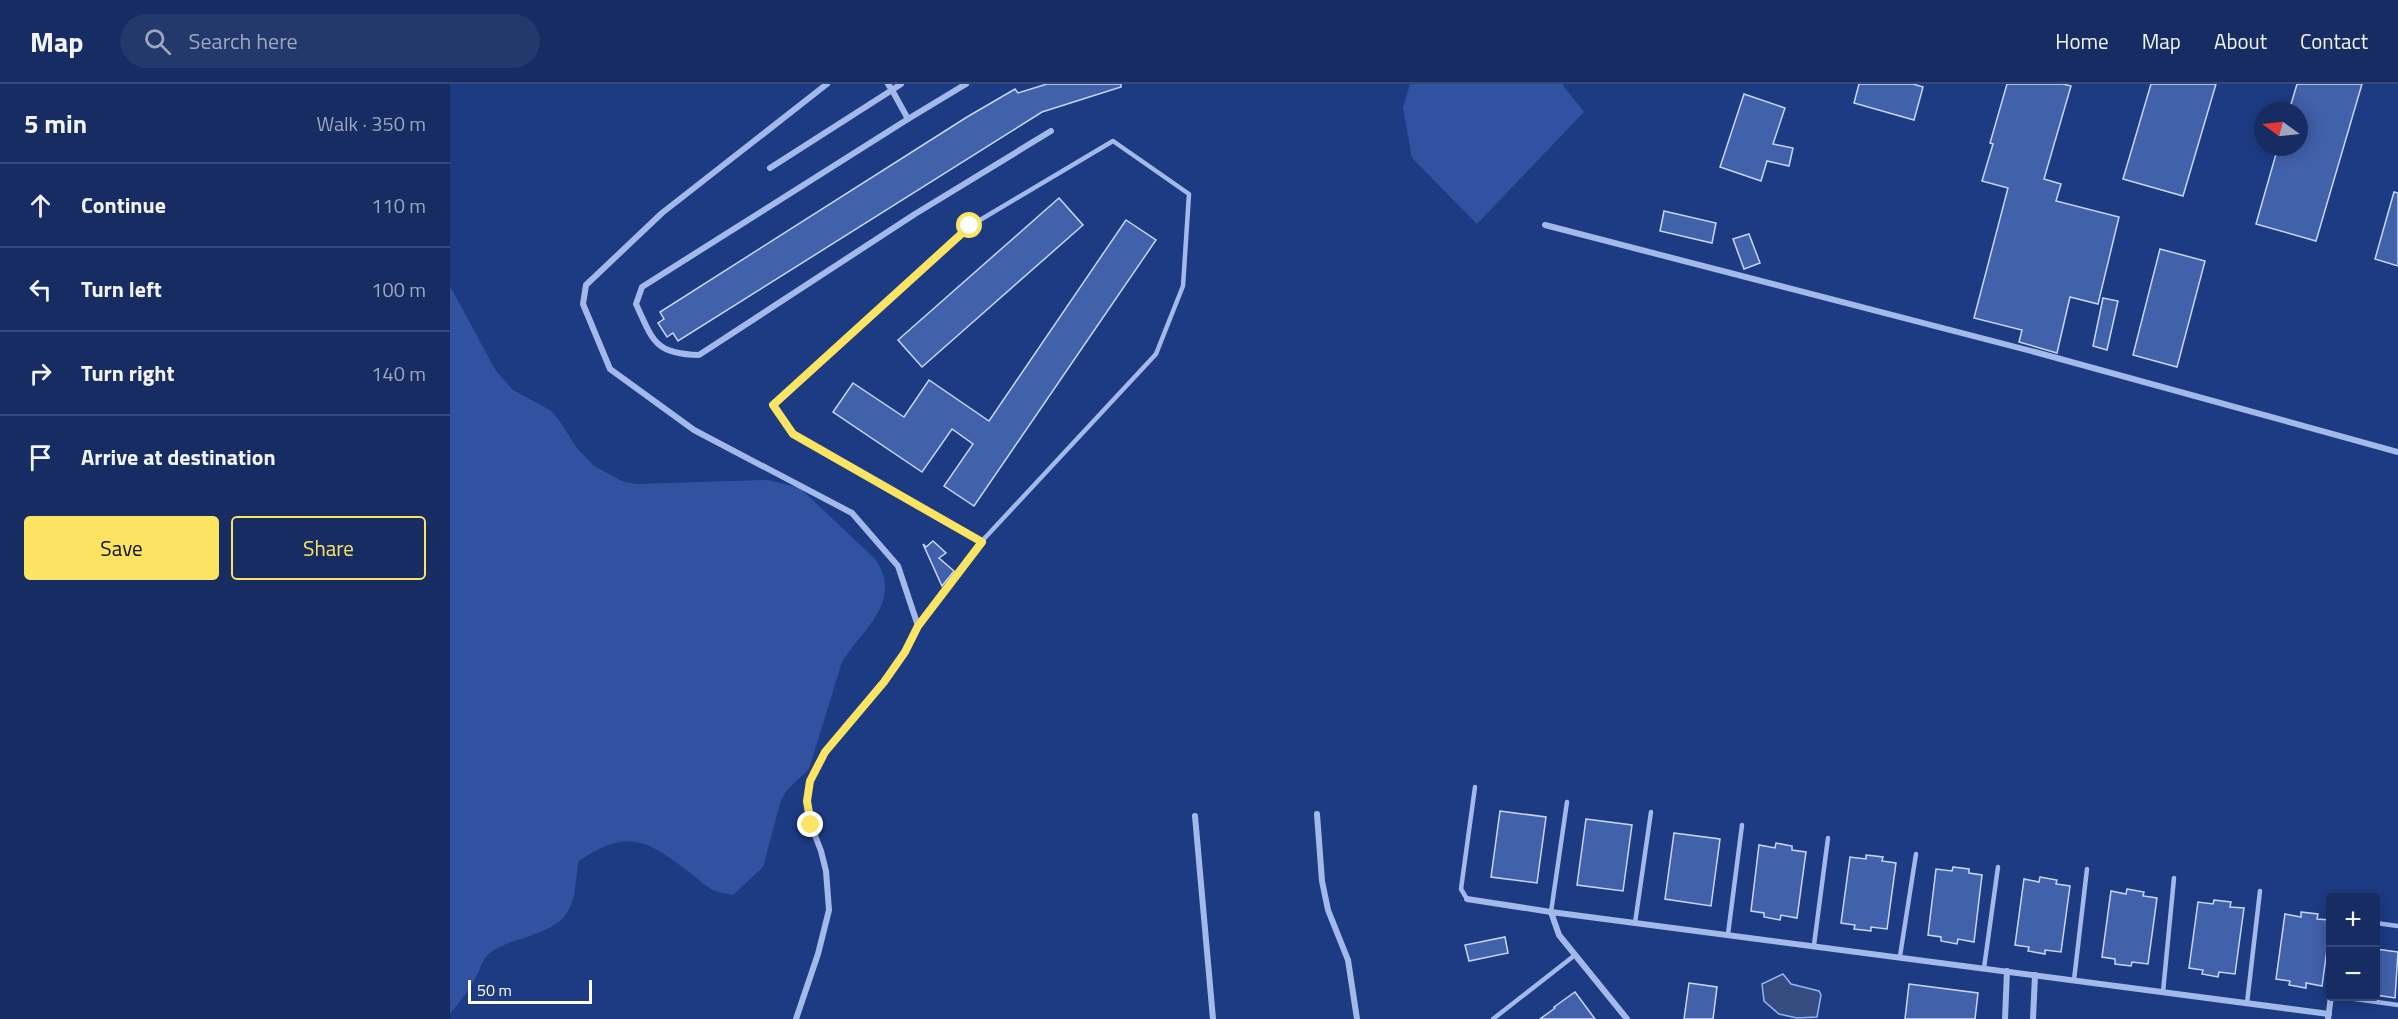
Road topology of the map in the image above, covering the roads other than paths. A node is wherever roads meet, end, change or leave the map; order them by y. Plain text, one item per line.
1 (827, 84) edge
2 (901, 84) edge
3 (966, 84) edge
4 (890, 87) edge
5 (908, 119) junction
6 (1051, 131) dead end
7 (770, 168) dead end
8 (1545, 225) dead end
9 (2398, 452) edge
10 (982, 542) junction
11 (918, 626) junction
12 (1475, 787) dead end
13 (1567, 802) dead end
14 (1651, 812) dead end
15 (1317, 814) dead end
16 (1195, 816) dead end
17 (1742, 825) dead end
18 (1828, 838) dead end
19 (1916, 854) dead end
20 (1998, 867) dead end
21 (2087, 869) dead end
22 (2174, 878) dead end
23 (2260, 891) dead end
24 (1467, 899) joint
25 (1551, 912) junction
26 (1635, 922) junction
27 (2380, 924) edge
28 (2398, 926) edge
29 (1728, 934) junction
30 (1814, 945) junction
31 (1575, 955) junction
32 (1900, 956) junction
33 (1984, 968) junction
34 (2007, 971) junction
35 (2035, 975) junction
36 (2074, 980) junction
37 (2163, 992) junction
38 (2332, 1001) edge
39 (2369, 1001) edge
40 (2247, 1003) junction
41 (2398, 1005) edge
42 (2329, 1016) edge
43 (796, 1019) edge
44 (1214, 1019) edge
45 (1358, 1019) edge
46 (1493, 1019) edge
47 (1627, 1019) edge
48 (2005, 1019) edge
49 (2033, 1019) edge

1 - 11 street
2 - 4 street
3 - 5 street
4 - 5 street
4 - 7 street
5 - 6 street
8 - 9 street
10 - 10 lane
10 - 11 lane
11 - 43 street
12 - 24 lane
13 - 25 lane
14 - 26 lane
15 - 45 street
16 - 44 street
17 - 29 lane
18 - 30 lane
19 - 32 lane
20 - 33 lane
21 - 36 lane
22 - 37 lane
23 - 40 lane
24 - 25 street
25 - 26 street
25 - 31 street
26 - 29 street
27 - 28 lane
29 - 30 street
30 - 32 street
31 - 46 lane
31 - 47 street
32 - 33 street
33 - 34 street
34 - 35 street
34 - 48 street
35 - 36 street
35 - 49 street
36 - 37 street
37 - 40 street
38 - 42 street
39 - 41 lane
40 - 42 street

